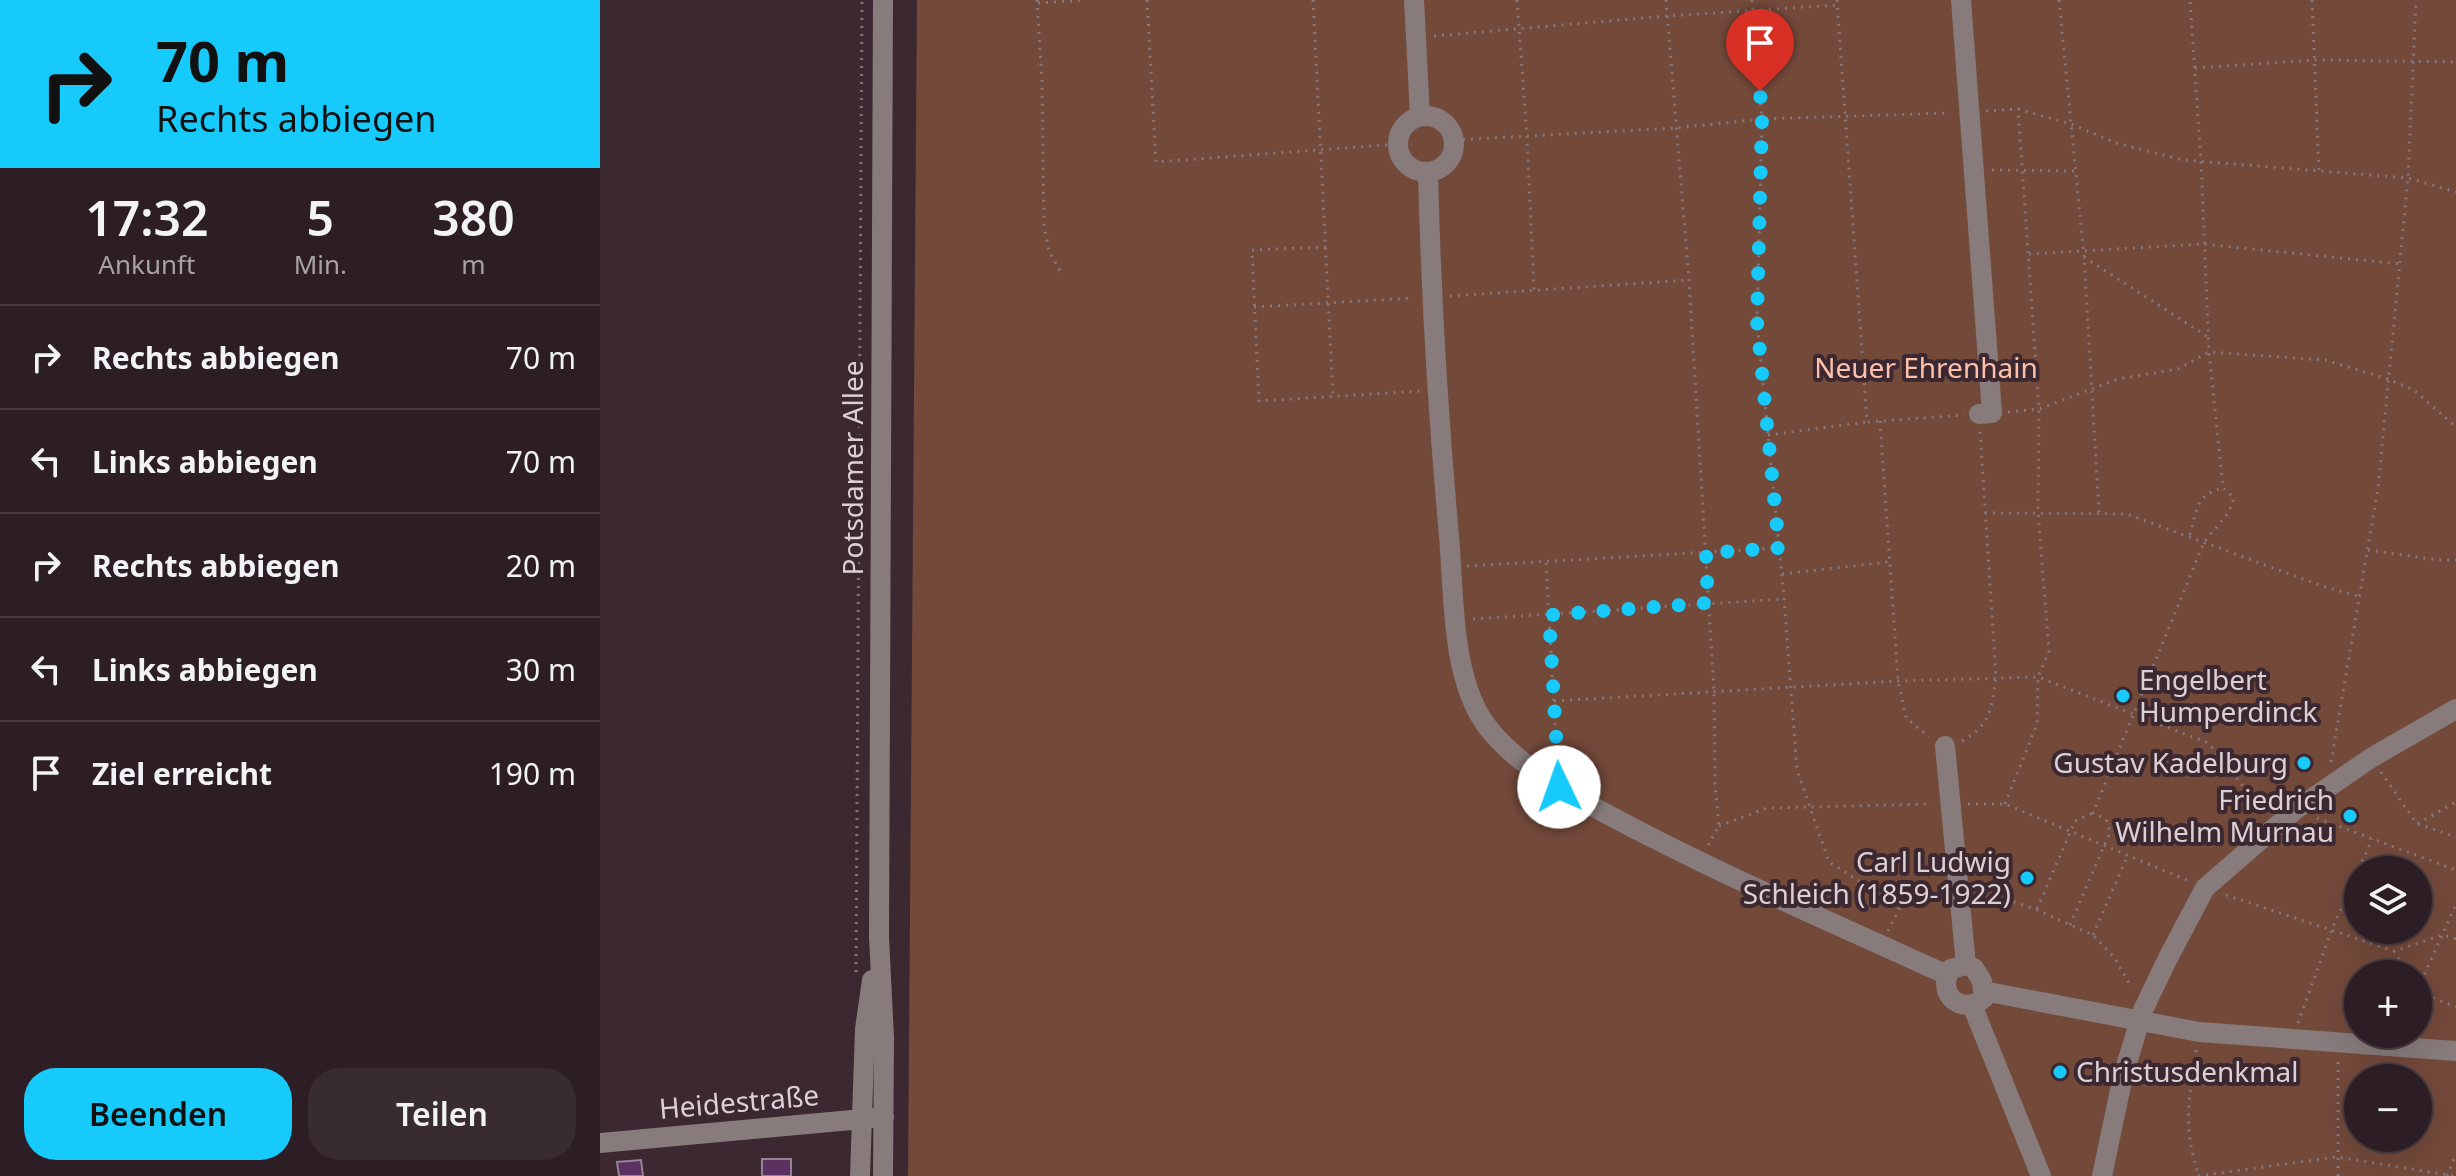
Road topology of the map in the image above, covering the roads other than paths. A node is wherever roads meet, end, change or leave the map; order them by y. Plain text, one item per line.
1 (883, 0) edge
2 (1414, 0) edge
3 (1961, 0) edge
4 (1420, 116) junction
5 (1428, 173) junction
6 (1986, 414) road end
7 (2456, 709) edge
8 (1945, 746) road end
9 (879, 937) junction
10 (1956, 970) junction
11 (1978, 998) junction
12 (2141, 1016) junction
13 (2456, 1051) edge
14 (884, 1117) junction
15 (862, 1118) junction
16 (600, 1143) edge
17 (860, 1176) edge
18 (883, 1176) edge
19 (2041, 1176) edge
20 (2102, 1176) edge

1 - 9 street, Potsdamer Allee
2 - 4 street
3 - 6 street
4 - 5 street
4 - 5 street
5 - 10 street
7 - 12 street
8 - 10 street
9 - 14 street, Potsdamer Allee
9 - 15 street, Potsdamer Allee
10 - 11 street
10 - 11 street
11 - 12 street
11 - 19 street
12 - 13 street
12 - 20 street
14 - 15 street, Heidestraße
14 - 18 street, Potsdamer Allee
15 - 16 street, Heidestraße
15 - 17 street, Potsdamer Allee

